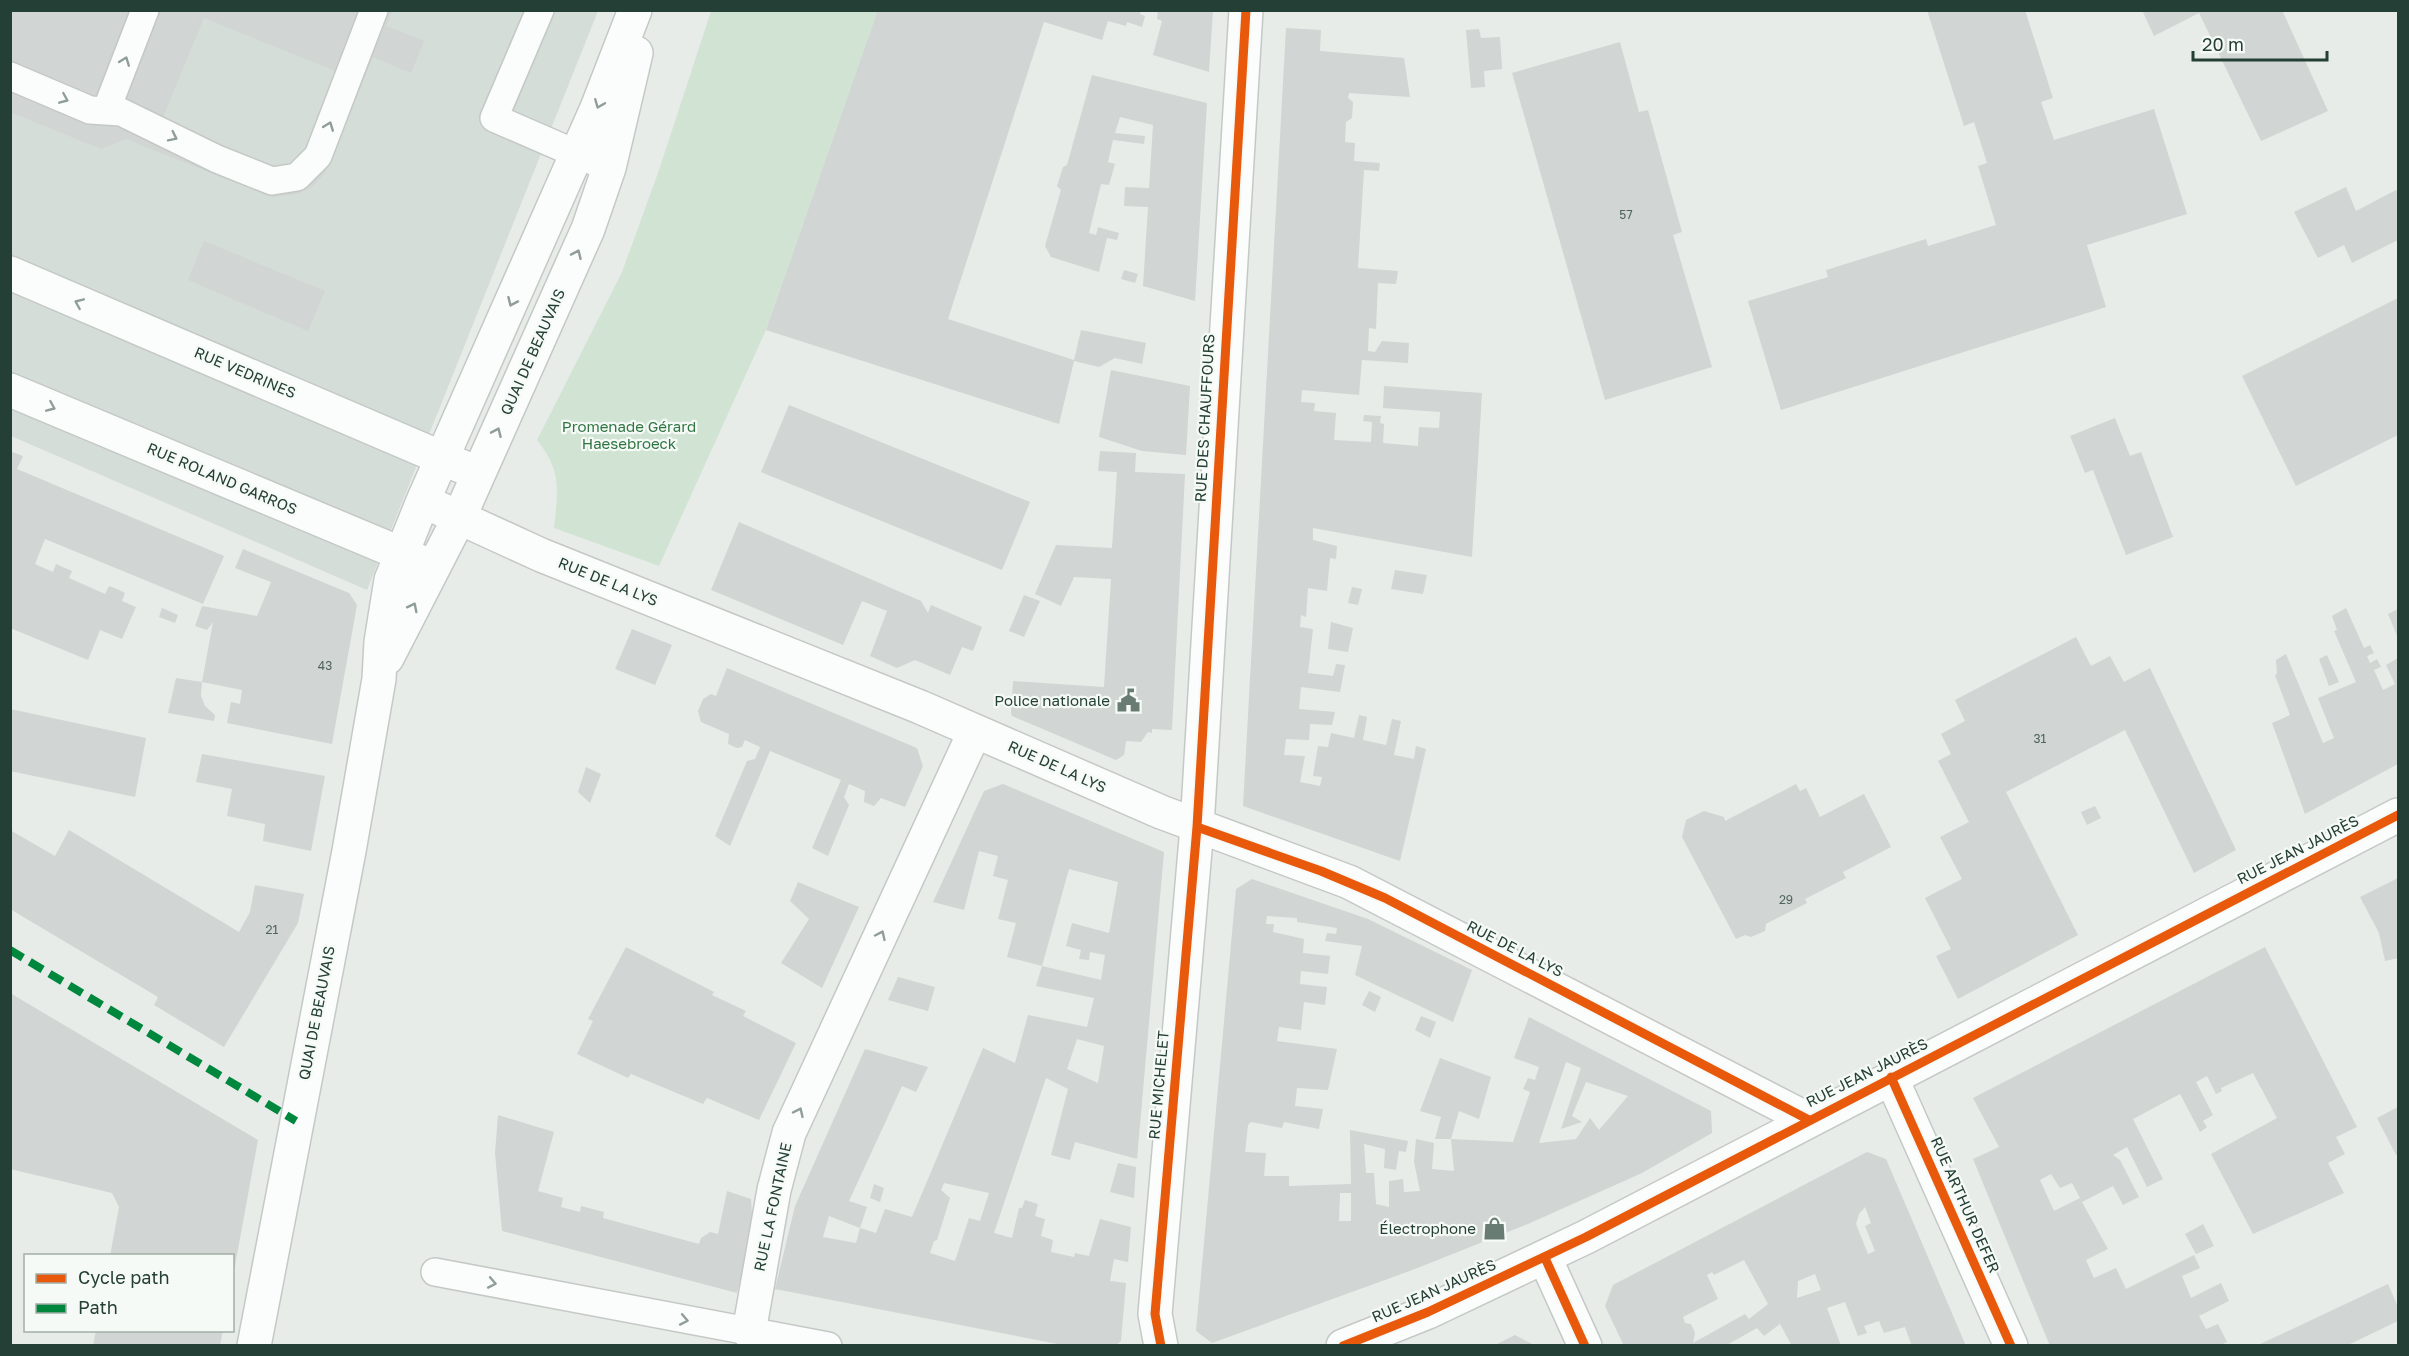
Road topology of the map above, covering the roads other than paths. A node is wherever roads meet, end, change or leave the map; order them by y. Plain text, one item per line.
1 (145, 10) edge
2 (374, 10) edge
3 (540, 10) edge
4 (634, 10) edge
5 (646, 10) edge
6 (1246, 10) edge
7 (10, 76) edge
8 (106, 111) junction
9 (577, 154) junction
10 (609, 168) junction
11 (10, 273) edge
12 (10, 390) edge
13 (442, 458) junction
14 (478, 473) junction
15 (423, 501) junction
16 (459, 518) junction
17 (400, 554) junction
18 (433, 567) junction
19 (379, 679) junction
20 (975, 731) junction
21 (2398, 815) edge
22 (1197, 826) junction
23 (1891, 1077) junction
24 (1809, 1120) junction
25 (1545, 1257) junction
26 (435, 1272) dead end
27 (749, 1332) junction
28 (254, 1346) edge
29 (828, 1346) edge
30 (1161, 1346) edge
31 (1343, 1346) edge
32 (1585, 1346) edge
33 (2011, 1346) edge

8 -> 1 lane
8 -> 2 lane
3 - 9 lane
4 -> 9 street, QUAI DE BEAUVAIS
5 - 10 street, QUAI DE BEAUVAIS
6 - 22 street, RUE DES CHAUFFOURS
7 -> 8 lane
9 - 10 lane
9 -> 13 street, QUAI DE BEAUVAIS
14 -> 10 street, QUAI DE BEAUVAIS
13 -> 11 street, RUE VEDRINES
12 -> 17 street, RUE ROLAND GARROS
13 - 14 street, RUE VEDRINES
13 - 15 street, QUAI DE BEAUVAIS
14 - 16 street, QUAI DE BEAUVAIS
15 - 16 street, RUE DE LA LYS
15 - 17 street, QUAI DE BEAUVAIS
16 - 18 street, QUAI DE BEAUVAIS
16 - 20 street, RUE DE LA LYS
17 - 18 street, RUE ROLAND GARROS
17 - 19 street, QUAI DE BEAUVAIS
19 -> 18 street, QUAI DE BEAUVAIS
19 - 28 street, QUAI DE BEAUVAIS
20 - 22 street, RUE DE LA LYS
27 -> 20 street, RUE LA FONTAINE
21 - 23 street, RUE JEAN JAURÈS
22 - 24 street, RUE DE LA LYS
22 - 30 street, RUE MICHELET
23 - 24 street, RUE JEAN JAURÈS
23 - 33 street, RUE ARTHUR DEFER
24 - 25 street, RUE JEAN JAURÈS
25 - 31 street, RUE JEAN JAURÈS
25 - 32 street
26 -> 27 lane
27 - 29 lane

